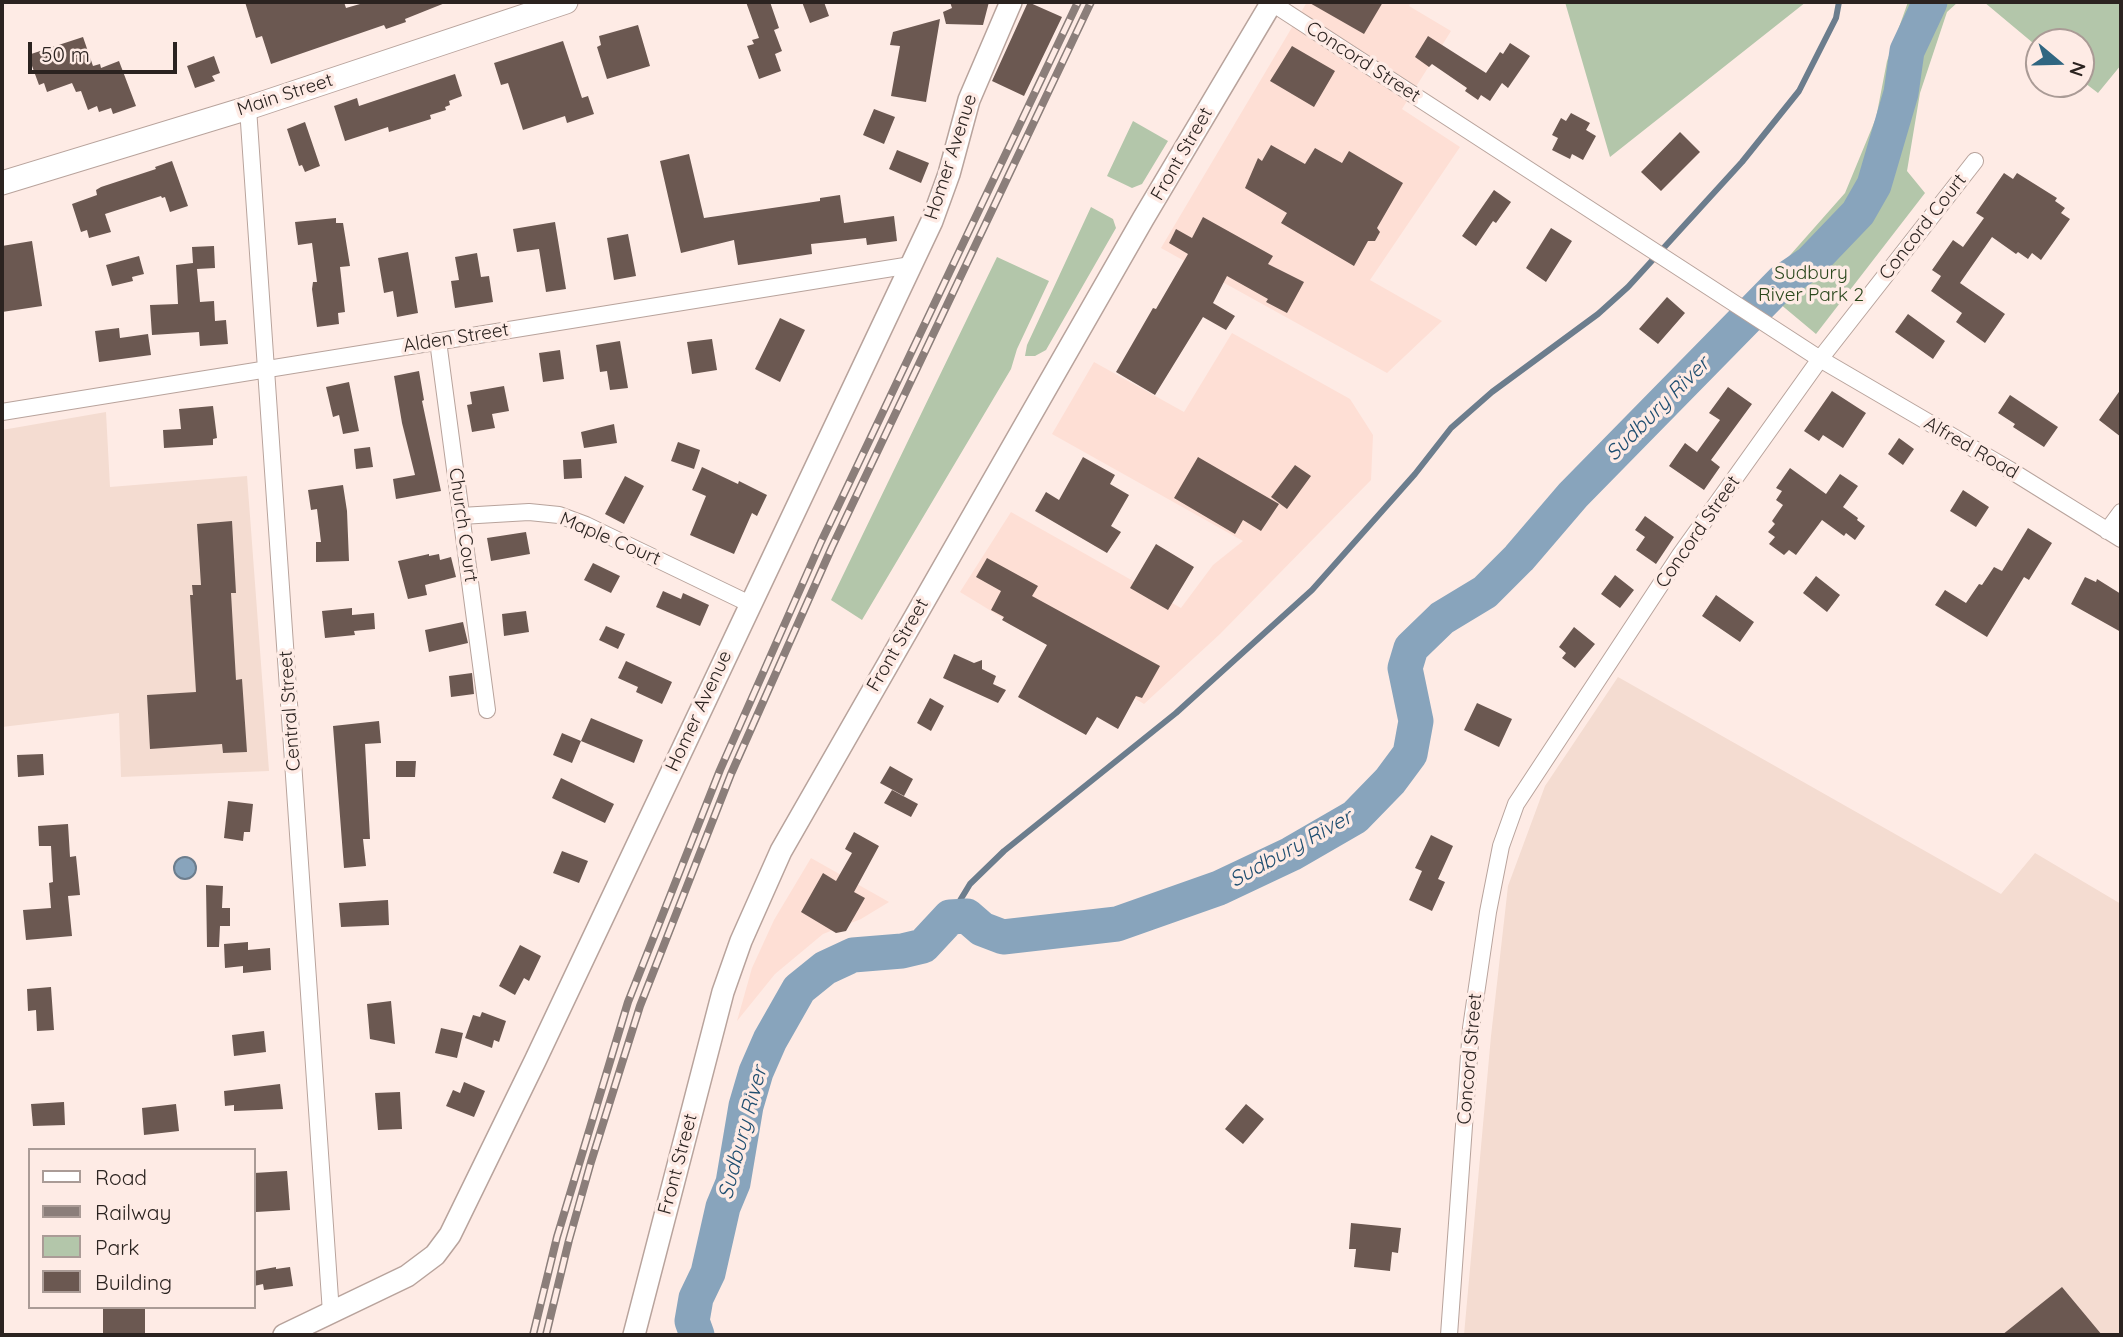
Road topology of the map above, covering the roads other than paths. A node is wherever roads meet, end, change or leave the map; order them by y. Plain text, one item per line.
1 (566, 2) edge
2 (1011, 2) edge
3 (1272, 2) edge
4 (248, 108) junction
5 (1975, 161) dead end
6 (2, 183) edge
7 (911, 265) junction
8 (438, 341) junction
9 (1820, 359) junction
10 (266, 369) junction
11 (2, 412) edge
12 (2121, 512) edge
13 (461, 516) junction
14 (2114, 535) edge
15 (750, 604) junction
16 (487, 710) dead end
17 (331, 1313) junction
18 (285, 1335) edge
19 (634, 1335) edge
20 (1449, 1335) edge

1 - 4 main road, Main Street
2 - 7 street, Homer Avenue
3 - 9 street, Concord Street
3 - 19 street, Front Street
4 - 6 main road, Main Street
4 - 10 street, Central Street
5 - 9 street, Concord Court
7 - 8 street, Alden Street
7 - 15 street, Homer Avenue
8 - 10 street, Alden Street
8 - 13 street, Church Court
9 - 14 street, Alfred Road
9 - 20 street, Concord Street
10 - 11 street, Alden Street
10 - 17 street, Central Street
12 - 14 street
13 - 15 street, Maple Court
13 - 16 street, Church Court
15 - 17 street, Homer Avenue
17 - 18 street, Homer Avenue

